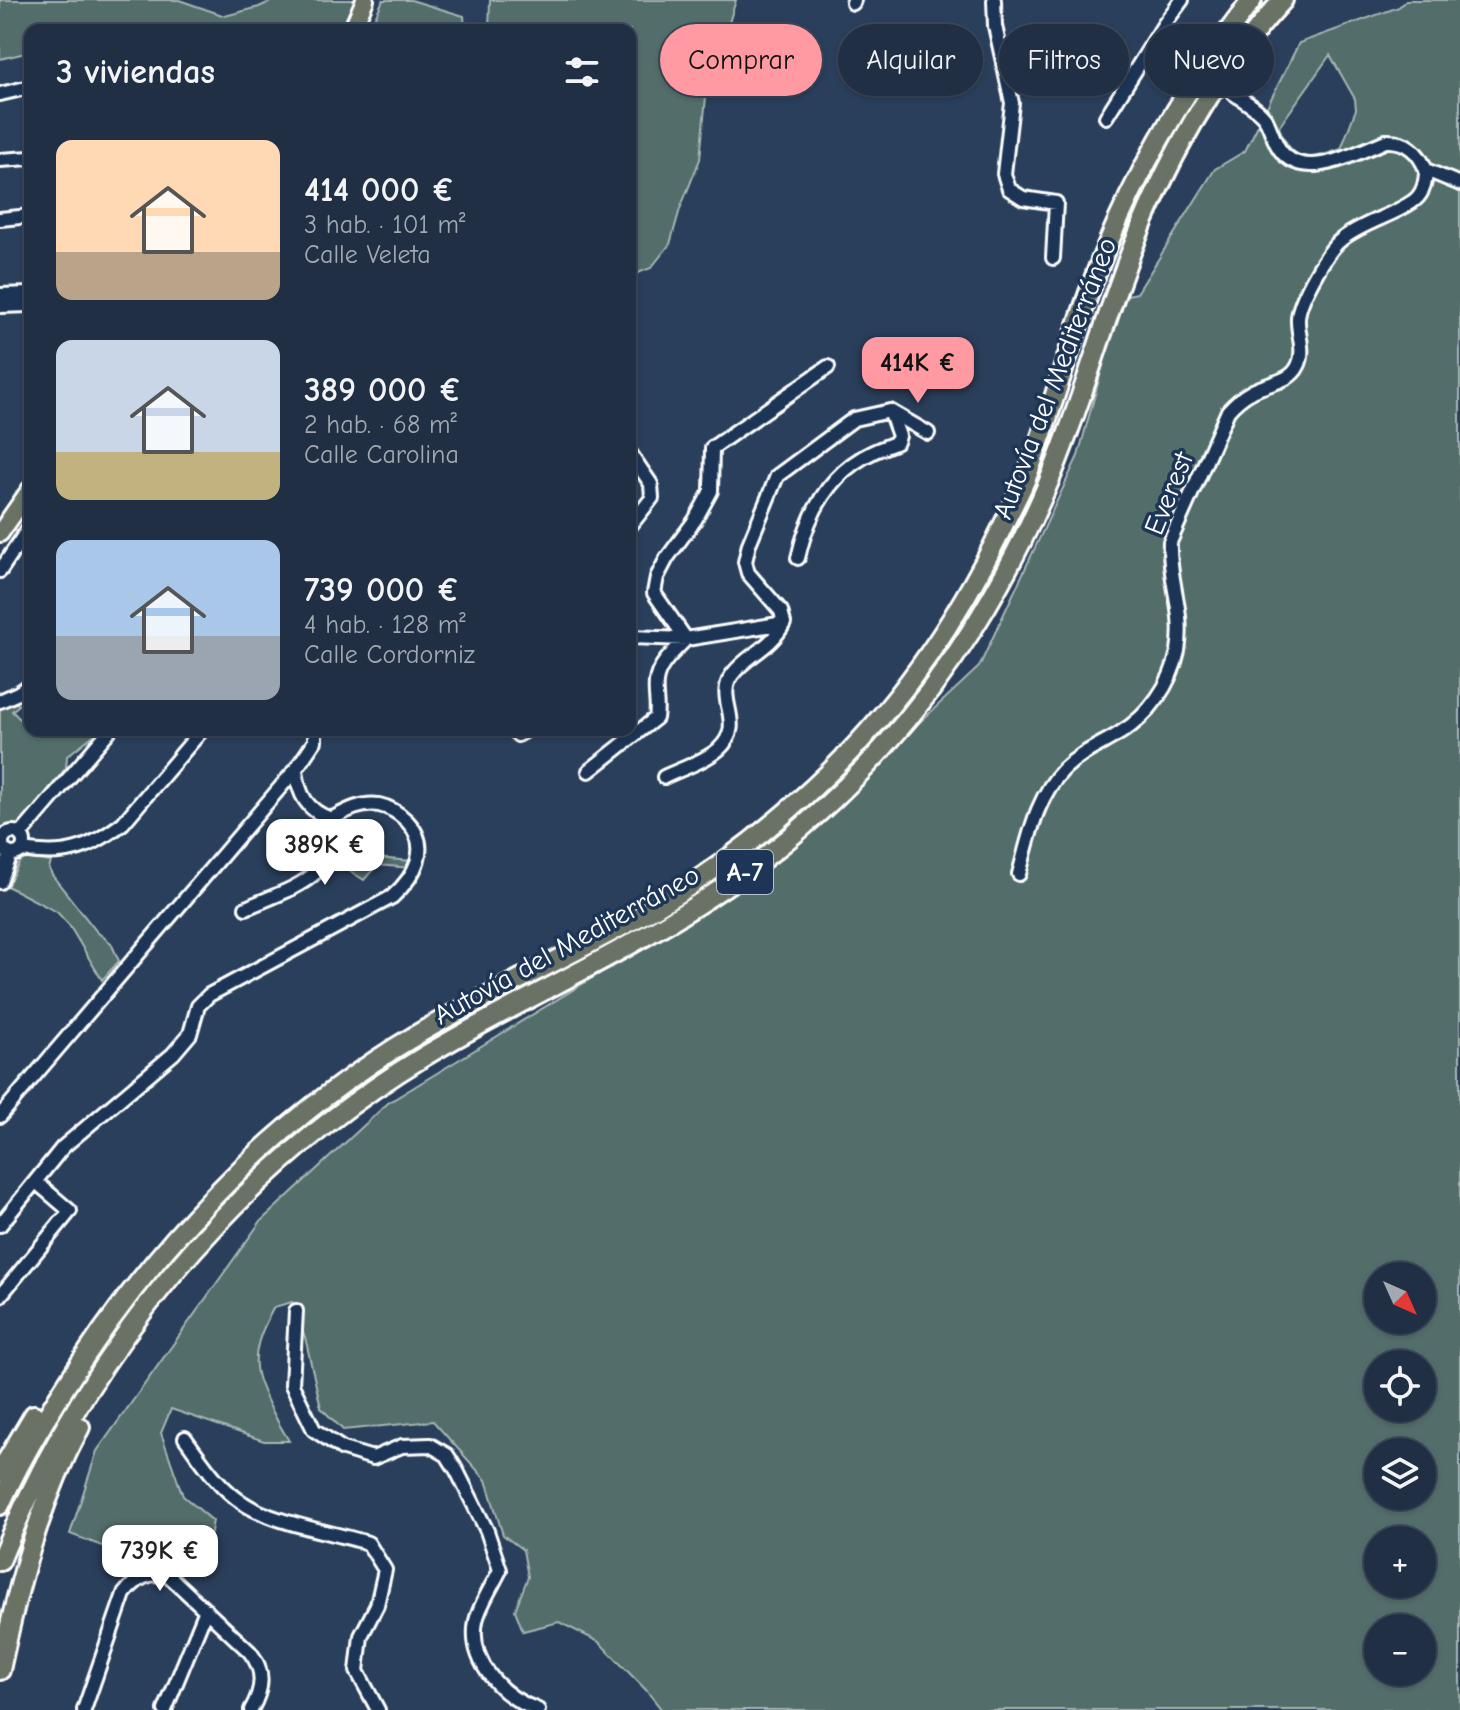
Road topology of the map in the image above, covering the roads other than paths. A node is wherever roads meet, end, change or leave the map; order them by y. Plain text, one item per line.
1 (365, 0) edge
2 (994, 0) edge
3 (1182, 0) edge
4 (1252, 0) edge
5 (1283, 0) edge
6 (355, 24) edge
7 (1166, 24) edge
8 (1145, 55) edge
9 (24, 88) edge
10 (0, 94) edge
11 (1238, 96) edge
12 (1106, 117) dead end
13 (24, 158) edge
14 (0, 160) edge
15 (1426, 170) junction
16 (1460, 184) edge
17 (24, 217) edge
18 (0, 219) edge
19 (1053, 258) dead end
20 (24, 294) edge
21 (0, 295) edge
22 (24, 305) edge
23 (0, 306) edge
24 (828, 367) dead end
25 (890, 411) junction
26 (928, 433) dead end
27 (636, 462) edge
28 (24, 499) edge
29 (11, 518) junction
30 (636, 518) edge
31 (24, 527) edge
32 (0, 533) edge
33 (24, 537) edge
34 (798, 558) dead end
35 (0, 571) edge
36 (784, 623) junction
37 (636, 637) edge
38 (686, 639) junction
39 (24, 689) edge
40 (1, 700) edge
41 (636, 734) edge
42 (105, 736) edge
43 (197, 736) edge
44 (315, 736) edge
45 (633, 736) edge
46 (296, 769) junction
47 (589, 771) dead end
48 (664, 777) dead end
49 (331, 819) junction
50 (21, 834) junction
51 (9, 851) edge
52 (1019, 874) dead end
53 (0, 882) edge
54 (246, 908) dead end
55 (0, 1116) edge
56 (261, 1151) junction
57 (36, 1182) junction
58 (0, 1225) edge
59 (212, 1229) junction
60 (0, 1296) edge
61 (296, 1311) dead end
62 (185, 1438) dead end
63 (0, 1472) edge
64 (0, 1505) edge
65 (0, 1561) edge
66 (206, 1610) junction
67 (0, 1670) edge
68 (84, 1710) edge
69 (165, 1710) edge
70 (251, 1710) edge
71 (378, 1710) edge
72 (538, 1710) edge

1 - 6 main road
2 - 19 street
3 - 7 street
4 - 56 highway, Autovía del Mediterráneo / A-7
5 - 59 highway, Autovía del Mediterráneo / A-7
8 - 12 street
9 - 10 street
11 - 15 street, bridge
13 - 14 street
15 - 16 street
15 - 52 street, Everest
17 - 18 street
20 - 21 street
22 - 23 street
24 - 38 street
25 - 26 street
25 - 34 street
25 - 36 street
27 - 30 street
28 - 29 main road
29 - 31 street
29 - 32 main road
33 - 35 street
36 - 38 street
36 - 48 street
37 - 38 street
38 - 41 street
39 - 40 street
42 - 50 street
43 - 51 street
44 - 46 street
45 - 47 street
46 - 49 street
46 - 55 street
49 - 54 street
49 - 57 street
50 - 51 street
50 - 51 street
51 - 53 street
56 - 63 highway
56 - 64 highway, Autovía del Mediterráneo / A-7
57 - 58 street
57 - 60 street
59 - 65 highway, Autovía del Mediterráneo / A-7
59 - 67 highway
61 - 72 street
62 - 71 street
66 - 68 street
66 - 69 street
66 - 70 street

